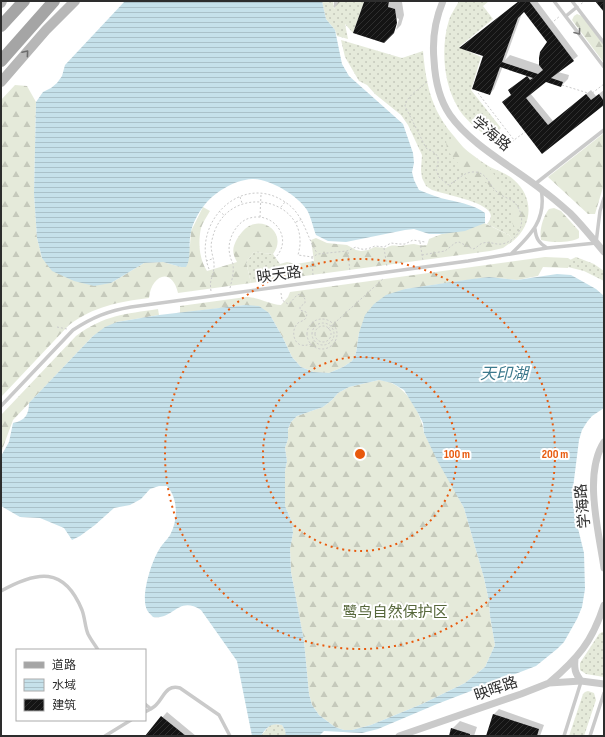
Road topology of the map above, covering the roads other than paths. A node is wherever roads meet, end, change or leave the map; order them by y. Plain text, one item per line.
1 (24, 1) edge
2 (54, 1) edge
3 (75, 1) edge
4 (443, 1) edge
5 (554, 1) edge
6 (572, 1) edge
7 (577, 7) junction
8 (564, 15) junction
9 (1, 26) edge
10 (604, 43) edge
11 (1, 61) edge
12 (604, 67) edge
13 (1, 82) edge
14 (604, 130) edge
15 (538, 186) junction
16 (604, 198) edge
17 (535, 229) junction
18 (596, 244) junction
19 (547, 248) junction
20 (604, 252) edge
21 (511, 254) junction
22 (1, 406) edge
23 (604, 442) edge
24 (604, 568) edge
25 (1, 591) edge
26 (604, 605) edge
27 (600, 628) edge
28 (97, 649) edge
29 (575, 659) junction
30 (582, 681) junction
31 (549, 683) junction
32 (604, 684) edge
33 (604, 693) edge
34 (146, 705) edge
35 (151, 709) junction
36 (146, 712) edge
37 (129, 721) edge
38 (105, 736) edge
39 (230, 736) edge
40 (398, 736) edge
41 (564, 736) edge
42 (590, 736) edge

1 - 9 main road
2 - 11 main road
13 -> 3 street
4 - 15 street, 学海路
5 - 8 lane
6 - 7 lane
7 - 8 lane
7 - 10 lane
8 -> 12 lane
14 - 15 lane
15 - 17 lane
15 - 18 street, 学海路
16 - 18 lane
17 - 19 lane
17 - 21 lane
18 - 19 lane, 映天路
18 - 20 street, 学海路
19 - 21 lane, 映天路
21 - 22 lane, 映天路
23 - 24 street, 学海路
25 - 28 lane
26 - 27 street
27 - 29 street
29 - 30 street
29 - 31 street
30 - 31 street, 映晖路
30 - 32 street, 映晖路
30 - 41 lane
31 - 40 street, 映晖路
33 - 42 lane
34 - 35 lane
35 - 36 lane
35 - 39 lane
37 - 38 lane

